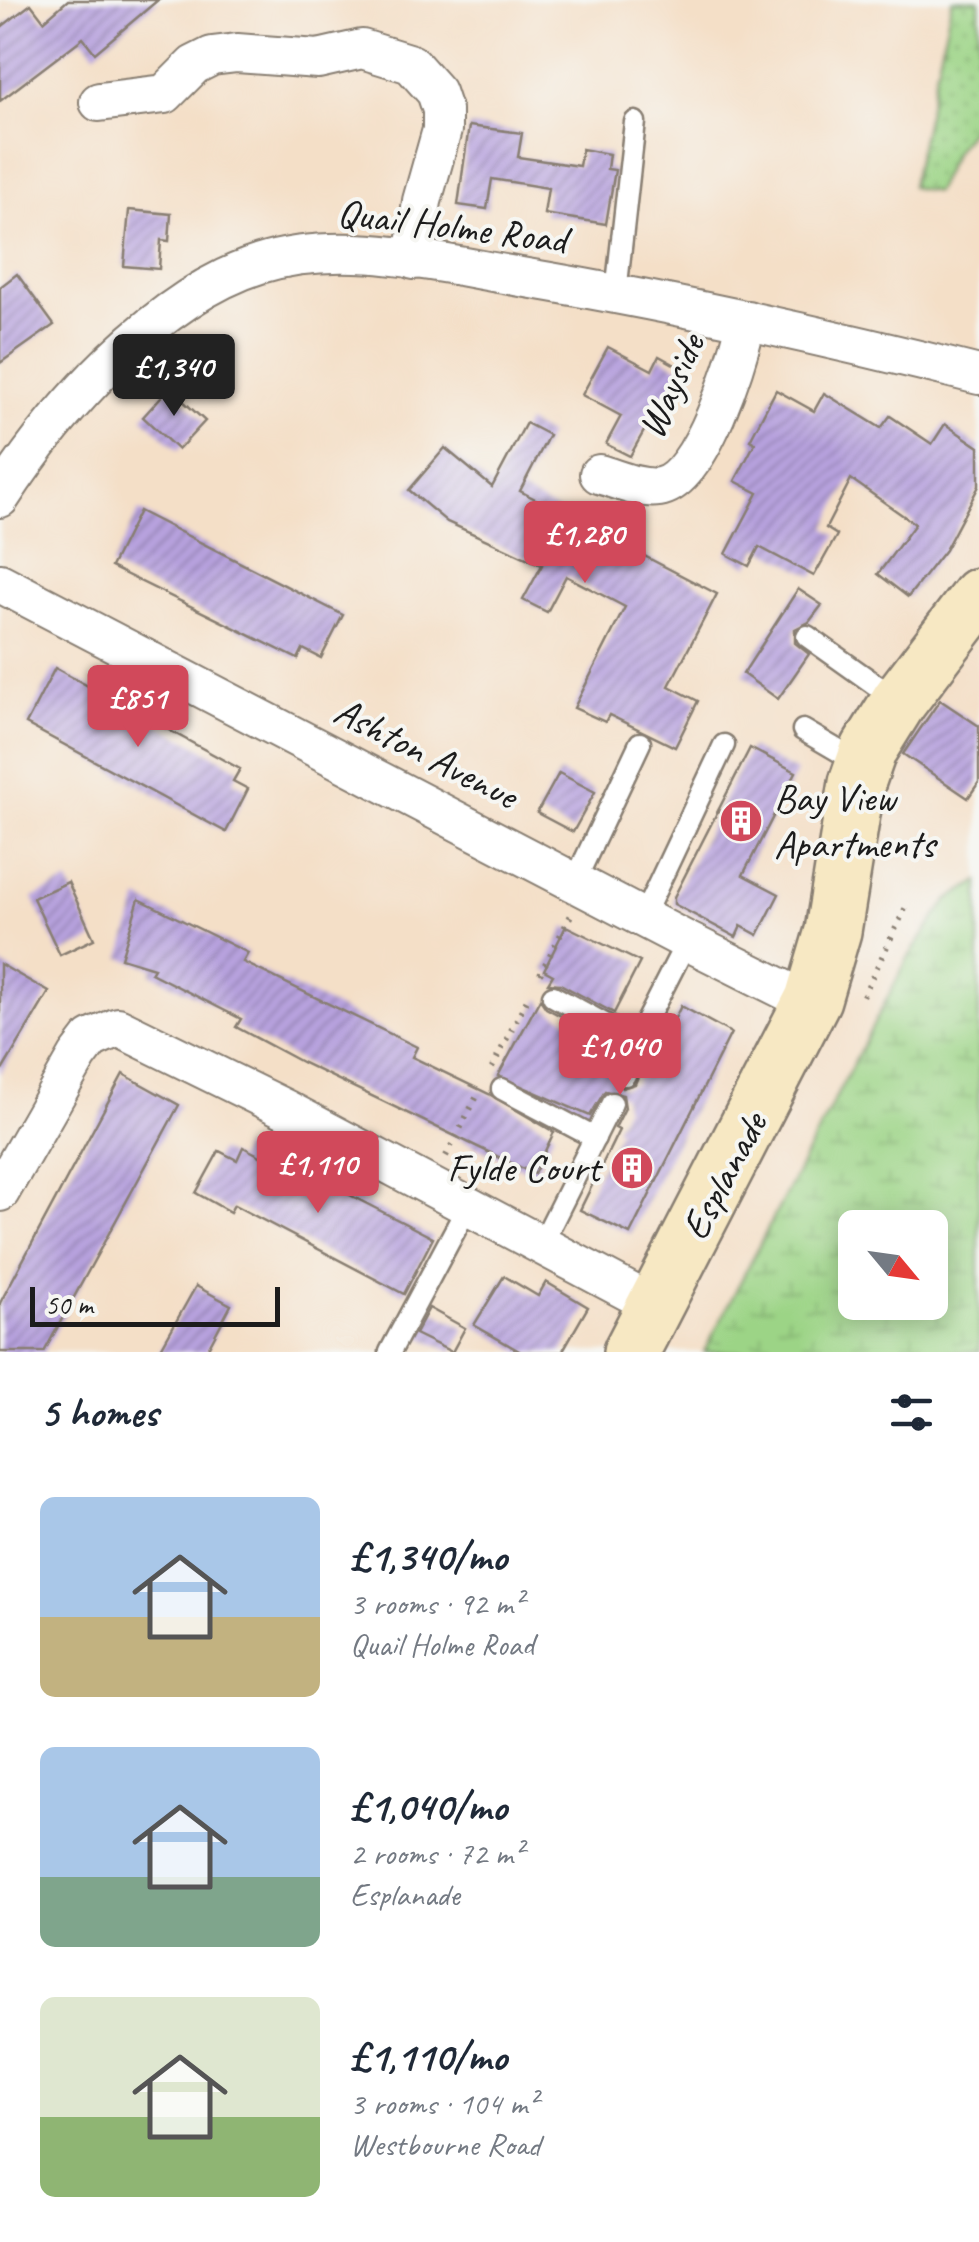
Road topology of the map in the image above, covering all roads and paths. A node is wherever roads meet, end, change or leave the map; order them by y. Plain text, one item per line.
1 (98, 102) dead end
2 (635, 122) dead end
3 (414, 260) junction
4 (616, 293) junction
5 (747, 320) junction
6 (979, 375) edge
7 (599, 474) dead end
8 (0, 498) edge
9 (0, 583) edge
10 (979, 596) edge
11 (807, 636) dead end
12 (898, 701) junction
13 (803, 730) dead end
14 (640, 743) dead end
15 (724, 745) dead end
16 (862, 764) junction
17 (580, 884) junction
18 (643, 917) junction
19 (687, 940) junction
20 (537, 980) dead end
21 (553, 996) dead end
22 (528, 997) dead end
23 (813, 999) junction
24 (636, 1040) junction
25 (626, 1075) dead end
26 (502, 1089) dead end
27 (612, 1103) dead end
28 (594, 1138) junction
29 (430, 1185) junction
30 (0, 1192) edge
31 (468, 1206) junction
32 (542, 1243) junction
33 (644, 1329) edge
34 (390, 1352) edge

1 - 3 street
2 - 4 lane
3 - 4 street, Quail Holme Road
3 - 8 street, Quail Holme Road
4 - 5 street, Quail Holme Road
5 - 6 street, Quail Holme Road
5 - 7 street, Wayside
9 - 17 street, Ashton Avenue
10 - 12 main road, Esplanade
11 - 12 lane
12 - 16 main road, Esplanade
13 - 16 lane
14 - 17 lane
15 - 18 lane
16 - 23 main road, Esplanade
17 - 18 street, Ashton Avenue
17 - 20 path
18 - 19 street, Ashton Avenue
19 - 23 street, Ashton Avenue
19 - 24 lane
21 - 24 lane
22 - 29 path
23 - 33 main road, Esplanade
24 - 25 lane
26 - 28 lane
27 - 28 lane
28 - 32 lane
29 - 30 street
29 - 31 street
31 - 32 street
31 - 34 lane
32 - 33 street

